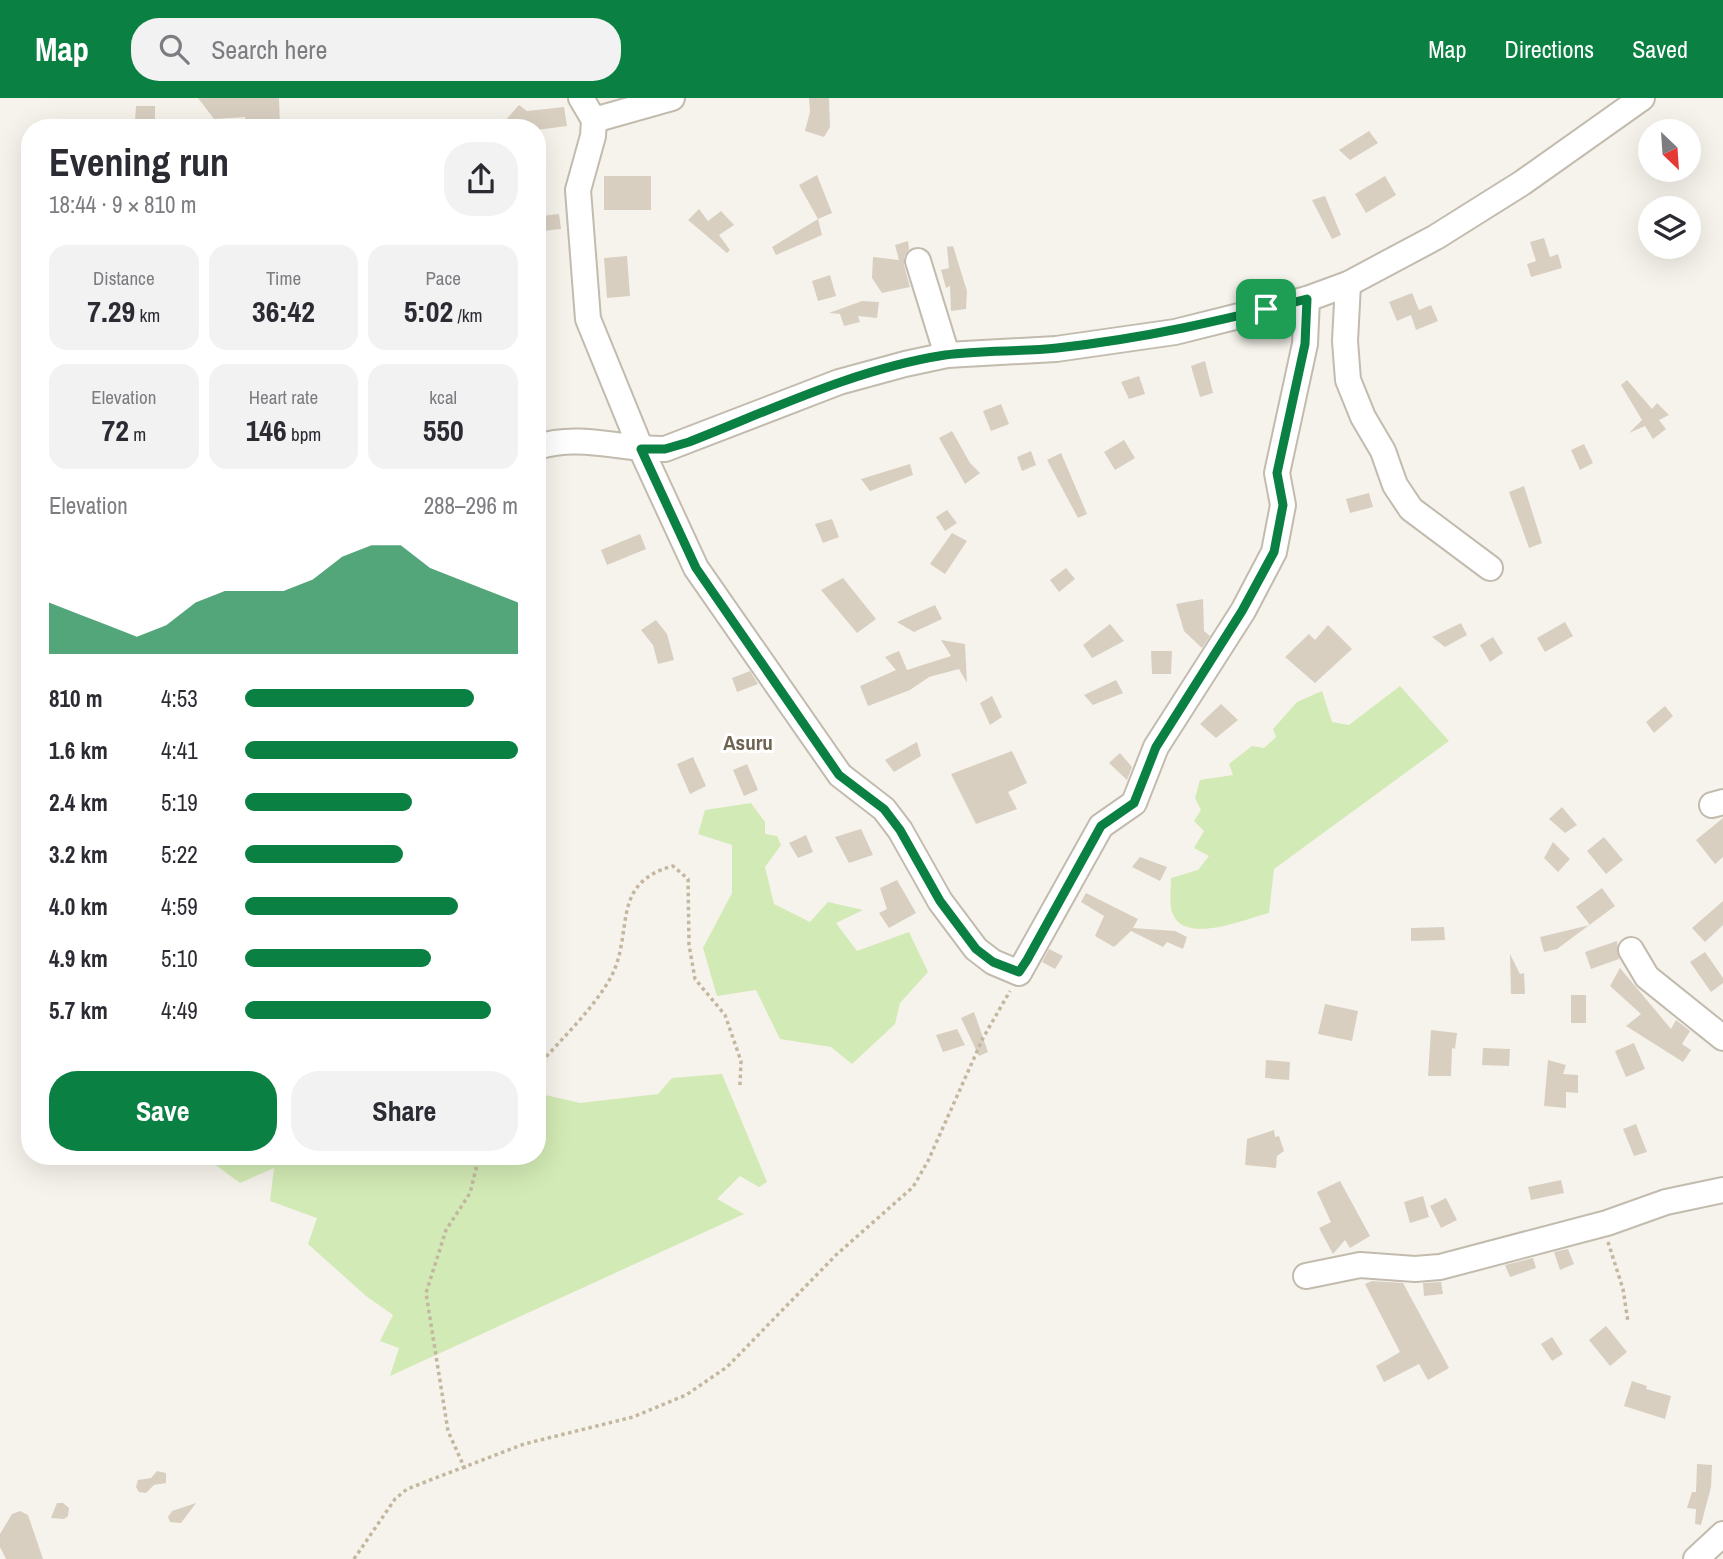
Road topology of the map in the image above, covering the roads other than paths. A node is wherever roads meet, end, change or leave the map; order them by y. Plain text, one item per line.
1 (581, 98) edge
2 (672, 98) edge
3 (1631, 102) edge
4 (594, 120) junction
5 (918, 261) dead end
6 (1348, 284) junction
7 (1307, 299) junction
8 (947, 355) junction
9 (546, 446) edge
10 (641, 449) junction
11 (1490, 568) dead end
12 (1631, 950) dead end
13 (1723, 1038) edge
14 (1723, 1191) edge
15 (1306, 1276) dead end
16 (1723, 1534) edge
17 (1696, 1559) edge

1 - 4 street
2 - 4 street
3 - 6 street
4 - 10 street
5 - 8 street
6 - 7 street
6 - 11 street
7 - 8 street
7 - 10 street
8 - 10 street
9 - 10 street
12 - 13 street
14 - 15 street
16 - 17 street

